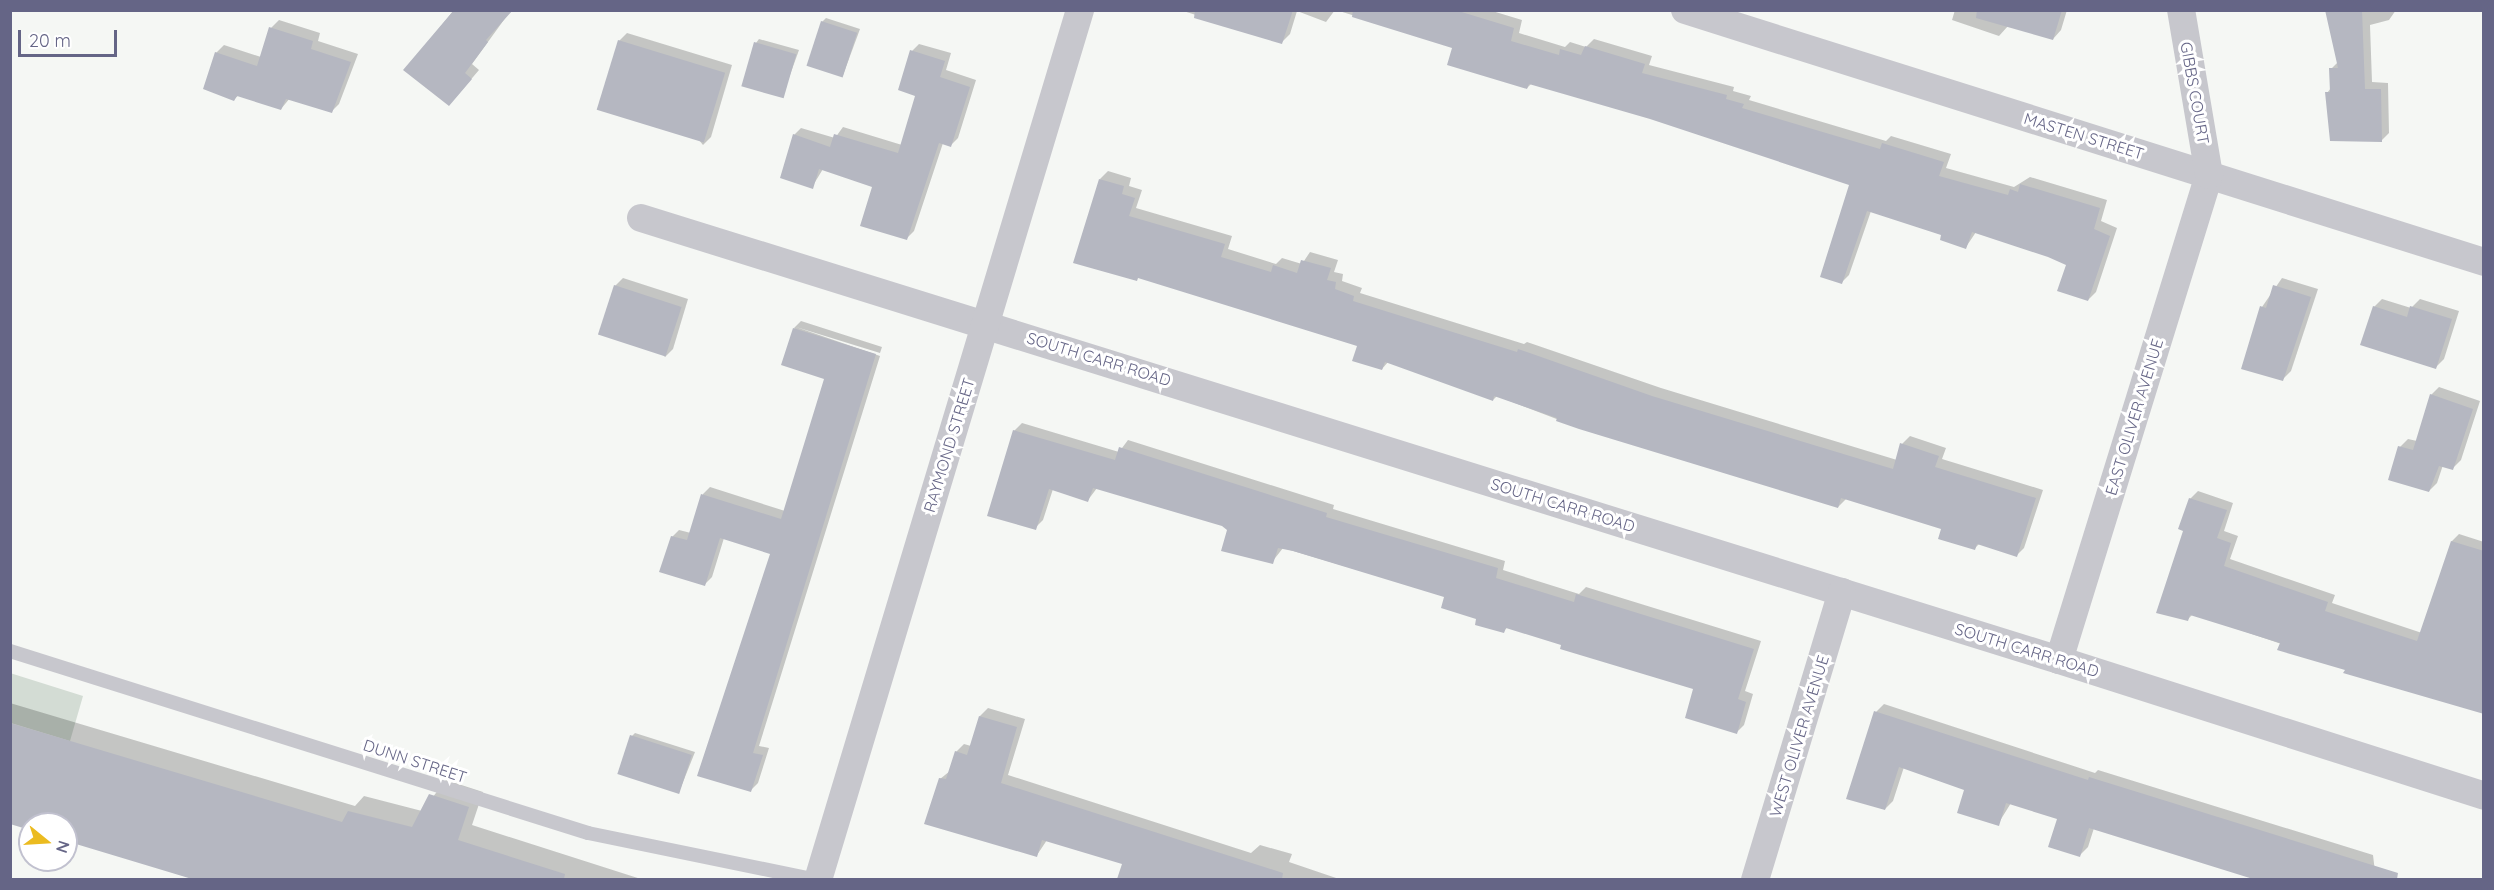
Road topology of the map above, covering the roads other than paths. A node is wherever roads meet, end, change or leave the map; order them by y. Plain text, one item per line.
1 (1080, 10) edge
2 (1685, 10) edge
3 (2181, 10) edge
4 (2209, 175) junction
5 (641, 218) dead end
6 (2484, 262) edge
7 (986, 324) junction
8 (1842, 592) junction
9 (10, 651) edge
10 (2059, 660) junction
11 (2484, 796) edge
12 (817, 879) edge
13 (1755, 879) edge

1 - 7 street, RAYMOND STREET
2 - 4 street, MASTEN STREET
3 - 4 street, GIBBS COURT
4 - 6 street, MASTEN STREET
4 - 10 street, EAST OLIVER AVENUE
5 - 7 street, SOUTH CARR ROAD
7 - 8 street, SOUTH CARR ROAD
7 - 12 street, RAYMOND STREET
8 - 10 street, SOUTH CARR ROAD
8 - 13 street, WEST OLIVER AVENUE
9 - 12 lane, DUNN STREET
10 - 11 street, SOUTH CARR ROAD

